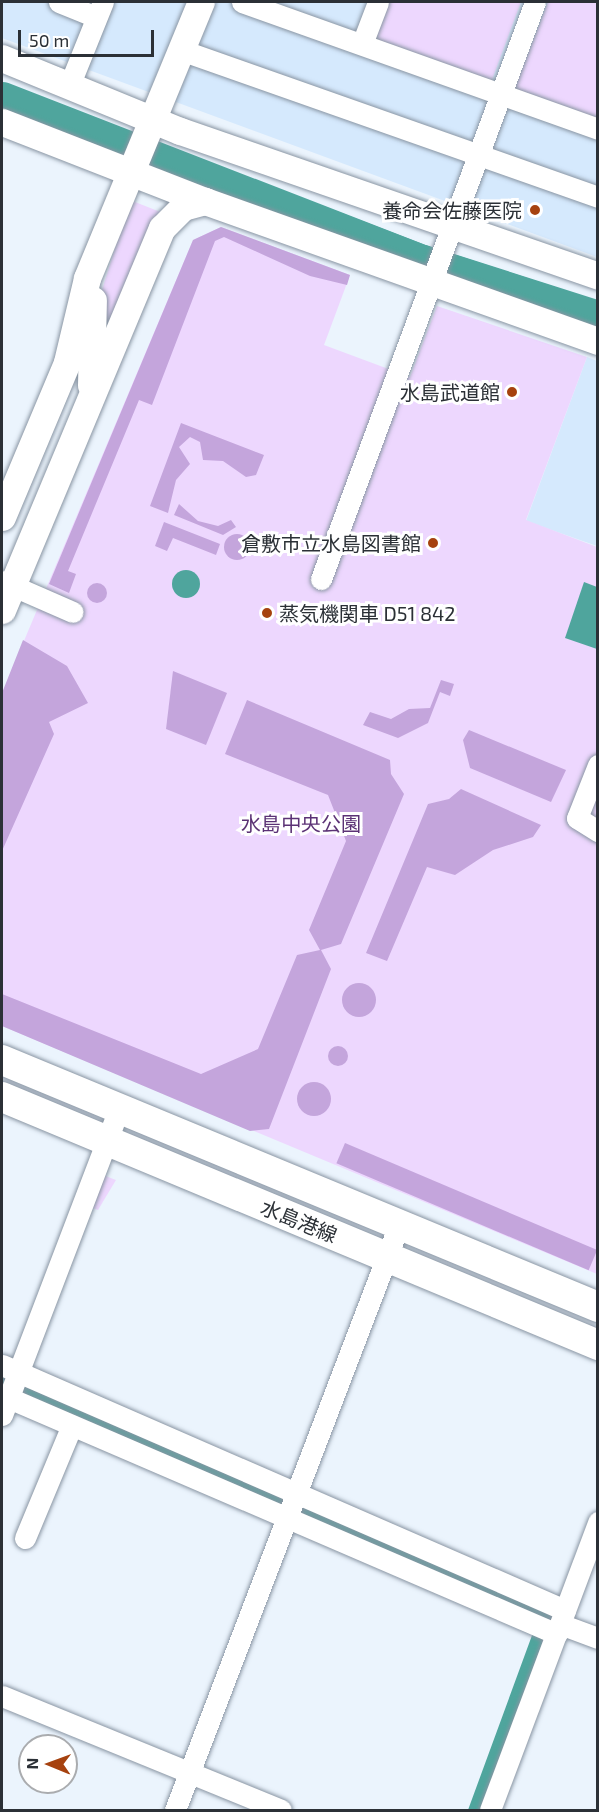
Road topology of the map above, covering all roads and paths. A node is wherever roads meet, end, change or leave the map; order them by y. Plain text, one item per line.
1 (59, 2) edge
2 (201, 2) edge
3 (242, 2) edge
4 (378, 2) edge
5 (535, 2) edge
6 (100, 9) edge
7 (362, 44) junction
8 (181, 50) junction
9 (2, 58) edge
10 (69, 86) junction
11 (501, 96) junction
12 (2, 122) edge
13 (597, 129) edge
14 (140, 147) junction
15 (479, 156) junction
16 (597, 197) edge
17 (205, 201) junction
18 (449, 239) junction
19 (101, 245) junction
20 (597, 276) edge
21 (434, 279) junction
22 (597, 341) edge
23 (91, 401) junction
24 (2, 517) edge
25 (321, 579) dead end
26 (7, 583) edge
27 (2, 610) edge
28 (73, 612) dead end
29 (597, 765) edge
30 (597, 831) edge
31 (2, 1060) edge
32 (2, 1097) edge
33 (119, 1108) junction
34 (106, 1141) junction
35 (399, 1225) junction
36 (386, 1257) junction
37 (597, 1307) edge
38 (597, 1345) edge
39 (8, 1388) edge
40 (72, 1425) junction
41 (289, 1504) junction
42 (597, 1522) edge
43 (25, 1538) dead end
44 (553, 1624) junction
45 (597, 1638) edge
46 (2, 1696) edge
47 (189, 1773) junction
48 (175, 1810) edge
49 (281, 1810) edge
50 (490, 1810) edge

1 - 6 street
2 - 8 street
3 - 7 street
4 - 7 street
5 - 11 street
6 - 10 street
7 - 11 street
8 - 14 street
8 - 15 street
9 - 10 street
10 - 14 street
11 - 13 street
11 - 15 street
12 - 14 street
14 - 17 street
14 - 18 street
14 - 19 street
15 - 16 street
15 - 18 street
17 - 21 street
17 - 23 street
18 - 20 street
18 - 21 street
19 - 23 street
19 - 24 street
21 - 22 street
21 - 25 street
23 - 26 street
26 - 27 street
26 - 28 street
29 - 30 street
31 - 33 main road, 水島港線
32 - 34 main road, 水島港線
33 - 34 street
33 - 35 main road, 水島港線
34 - 36 main road, 水島港線
34 - 39 street
35 - 36 street
35 - 37 main road, 水島港線
36 - 38 main road, 水島港線
36 - 41 street
39 - 40 street
39 - 41 street
40 - 41 street
40 - 43 street
41 - 44 street
41 - 44 street
41 - 47 street
42 - 44 street
44 - 45 street
44 - 50 street
46 - 47 street
47 - 48 street
47 - 49 street

